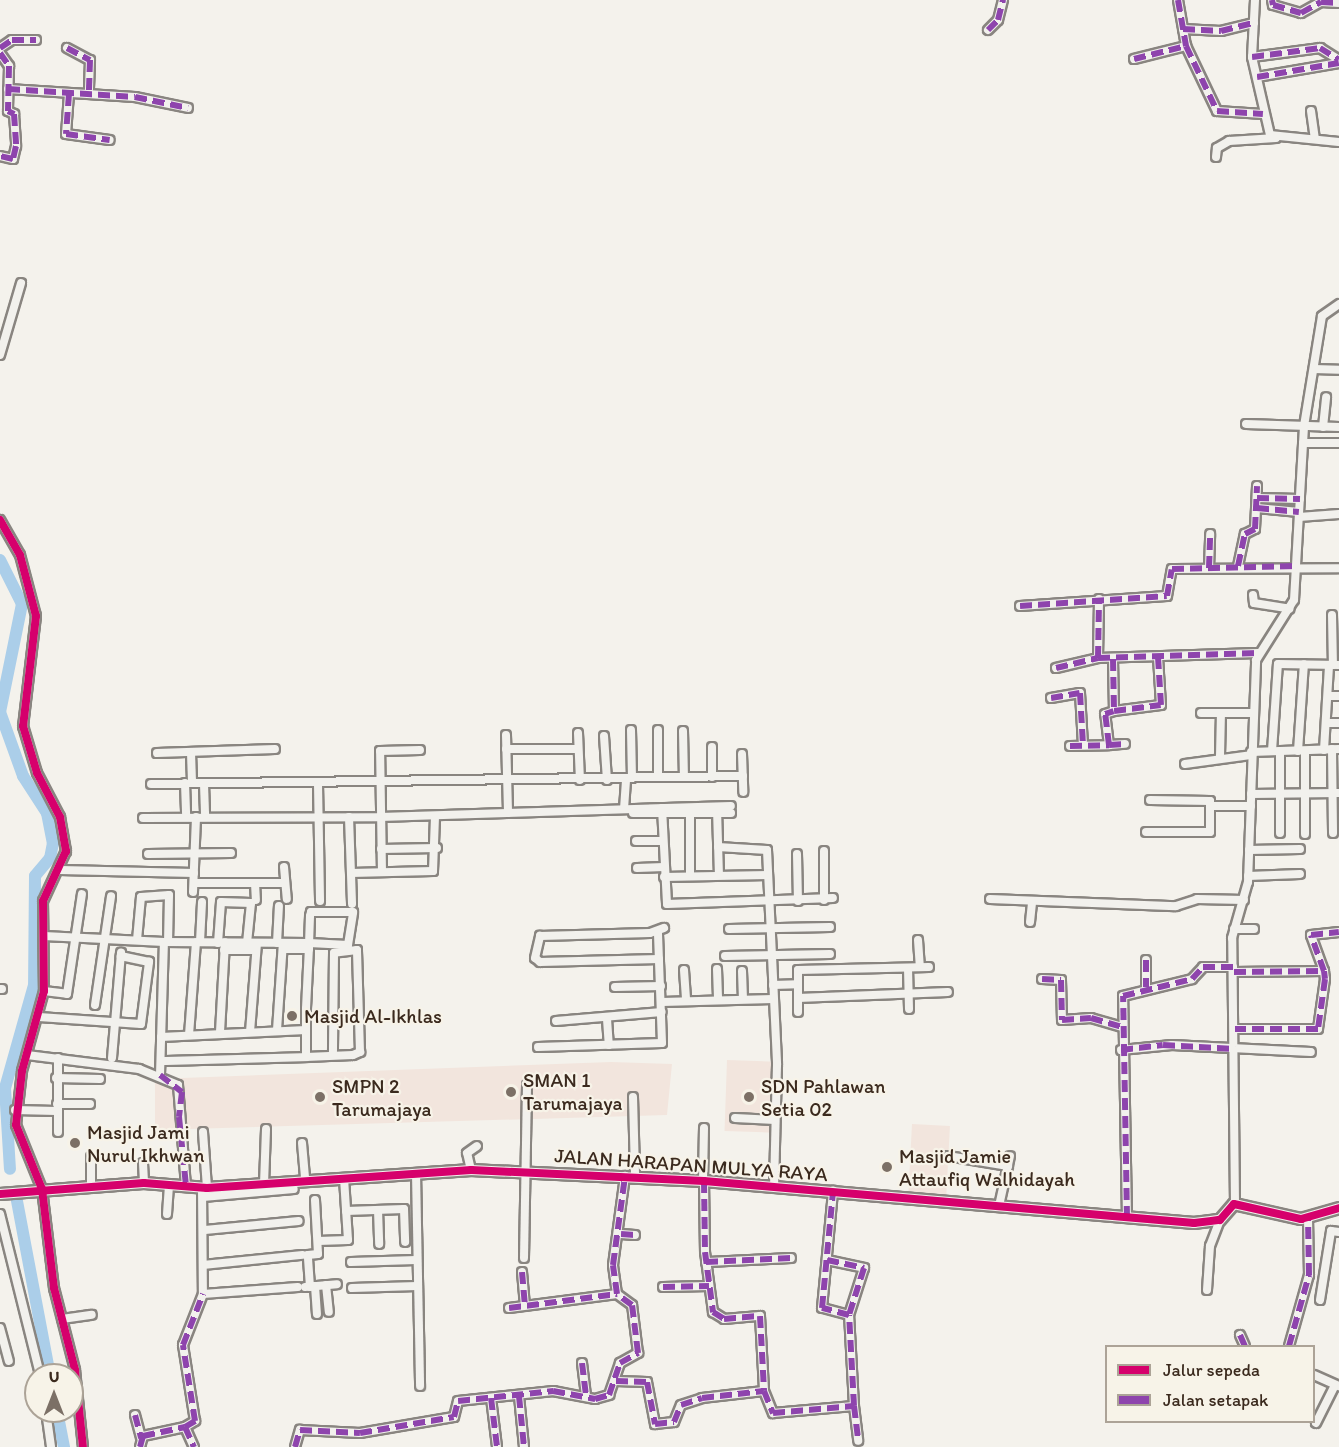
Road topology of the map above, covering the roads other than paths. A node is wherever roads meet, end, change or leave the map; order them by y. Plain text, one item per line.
1 (1003, 0) edge
2 (1178, 0) edge
3 (1255, 0) edge
4 (1272, 0) edge
5 (1339, 3) edge
6 (1254, 23) junction
7 (1183, 29) junction
8 (988, 30) dead end
9 (36, 40) dead end
10 (1186, 46) junction
11 (0, 48) edge
12 (67, 48) dead end
13 (0, 53) edge
14 (1252, 57) junction
15 (1134, 59) dead end
16 (1339, 61) edge
17 (1257, 77) junction
18 (8, 89) junction
19 (89, 93) junction
20 (69, 94) junction
21 (188, 108) dead end
22 (1311, 111) dead end
23 (1263, 114) junction
24 (1277, 138) junction
25 (1315, 139) junction
26 (110, 140) dead end
27 (1339, 142) edge
28 (0, 156) edge
29 (1216, 157) dead end
30 (21, 283) dead end
31 (1339, 304) edge
32 (0, 355) edge
33 (1314, 369) junction
34 (1339, 370) edge
35 (1326, 397) dead end
36 (1246, 424) dead end
37 (1304, 426) junction
38 (1323, 427) junction
39 (1339, 428) edge
40 (1303, 443) junction
41 (1339, 443) edge
42 (1257, 486) dead end
43 (1257, 498) junction
44 (1300, 499) junction
45 (1257, 508) junction
46 (1299, 514) junction
47 (1339, 514) edge
48 (0, 520) edge
49 (1210, 534) dead end
50 (1238, 566) junction
51 (1297, 566) junction
52 (1209, 568) junction
53 (1339, 568) edge
54 (1253, 595) dead end
55 (1099, 599) junction
56 (1020, 606) dead end
57 (1290, 609) junction
58 (1332, 615) dead end
59 (1258, 653) junction
60 (1158, 657) junction
61 (1098, 658) junction
62 (1113, 659) junction
63 (1304, 664) junction
64 (1334, 665) edge
65 (1056, 668) dead end
66 (1328, 696) junction
67 (1339, 696) edge
68 (1051, 698) dead end
69 (1114, 711) junction
70 (1201, 713) dead end
71 (1221, 713) junction
72 (1252, 713) junction
73 (1326, 723) junction
74 (1339, 723) edge
75 (631, 730) dead end
76 (658, 730) dead end
77 (683, 731) dead end
78 (578, 733) dead end
79 (506, 735) dead end
80 (604, 736) dead end
81 (1125, 744) dead end
82 (1083, 745) junction
83 (1109, 745) junction
84 (1070, 746) dead end
85 (712, 747) dead end
86 (275, 749) dead end
87 (506, 749) junction
88 (578, 749) junction
89 (1332, 749) edge
90 (420, 750) dead end
91 (1276, 751) junction
92 (1301, 751) junction
93 (157, 753) dead end
94 (191, 753) junction
95 (1251, 753) junction
96 (742, 754) dead end
97 (1220, 756) junction
98 (1185, 764) dead end
99 (743, 776) junction
100 (658, 777) junction
101 (684, 777) junction
102 (712, 777) junction
103 (629, 779) junction
104 (506, 780) junction
105 (580, 780) junction
106 (607, 780) junction
107 (380, 782) junction
108 (188, 783) junction
109 (151, 784) dead end
110 (204, 784) junction
111 (318, 784) junction
112 (743, 792) dead end
113 (1336, 793) edge
114 (1251, 794) junction
115 (1280, 794) junction
116 (1305, 794) junction
117 (1150, 800) dead end
118 (1210, 806) junction
119 (1251, 806) junction
120 (628, 809) junction
121 (717, 809) junction
122 (731, 809) dead end
123 (690, 810) junction
124 (662, 812) junction
125 (508, 813) junction
126 (435, 816) junction
127 (186, 817) junction
128 (196, 817) junction
129 (205, 817) junction
130 (319, 817) junction
131 (349, 817) junction
132 (380, 817) junction
133 (143, 818) dead end
134 (1146, 832) dead end
135 (1280, 833) dead end
136 (1333, 833) dead end
137 (1305, 834) dead end
138 (636, 841) dead end
139 (662, 841) junction
140 (718, 847) junction
141 (436, 848) junction
142 (381, 849) junction
143 (1300, 849) dead end
144 (1249, 850) junction
145 (824, 851) dead end
146 (194, 852) junction
147 (231, 853) dead end
148 (148, 854) dead end
149 (797, 854) dead end
150 (284, 867) dead end
151 (637, 868) dead end
152 (60, 870) junction
153 (382, 872) junction
154 (664, 872) junction
155 (194, 873) junction
156 (351, 873) junction
157 (719, 874) junction
158 (1300, 874) dead end
159 (768, 875) junction
160 (690, 876) junction
161 (1248, 876) junction
162 (255, 883) junction
163 (285, 883) junction
164 (82, 894) dead end
165 (111, 896) dead end
166 (287, 899) dead end
167 (990, 899) dead end
168 (256, 900) dead end
169 (1244, 900) junction
170 (798, 901) junction
171 (202, 902) dead end
172 (320, 902) dead end
173 (770, 902) junction
174 (1032, 902) junction
175 (352, 904) dead end
176 (279, 906) dead end
177 (1030, 922) dead end
178 (830, 927) dead end
179 (771, 928) junction
180 (729, 929) dead end
181 (1234, 929) junction
182 (1254, 929) dead end
183 (1339, 932) edge
184 (44, 936) junction
185 (75, 938) junction
186 (104, 939) junction
187 (137, 940) junction
188 (918, 940) dead end
189 (166, 942) junction
190 (198, 942) junction
191 (247, 943) junction
192 (222, 945) junction
193 (281, 945) junction
194 (256, 946) junction
195 (309, 946) junction
196 (771, 954) junction
197 (830, 954) dead end
198 (725, 956) dead end
199 (659, 959) junction
200 (1146, 960) dead end
201 (908, 968) junction
202 (717, 969) dead end
203 (1233, 969) junction
204 (684, 970) dead end
205 (742, 971) dead end
206 (1324, 971) junction
207 (1042, 979) dead end
208 (797, 984) junction
209 (773, 985) junction
210 (661, 986) junction
211 (615, 987) dead end
212 (1146, 987) junction
213 (44, 991) junction
214 (948, 992) dead end
215 (909, 994) junction
216 (798, 998) junction
217 (718, 999) junction
218 (743, 999) junction
219 (773, 999) junction
220 (686, 1001) junction
221 (662, 1002) junction
222 (95, 1005) dead end
223 (909, 1009) dead end
224 (662, 1012) junction
225 (798, 1012) dead end
226 (39, 1017) junction
227 (607, 1019) junction
228 (113, 1021) junction
229 (556, 1021) dead end
230 (1122, 1027) junction
231 (1235, 1029) junction
232 (278, 1030) junction
233 (306, 1030) junction
234 (220, 1032) junction
235 (250, 1032) junction
236 (189, 1035) junction
237 (161, 1037) junction
238 (609, 1045) junction
239 (538, 1047) dead end
240 (1235, 1049) junction
241 (1121, 1050) junction
242 (1311, 1052) dead end
243 (27, 1055) junction
244 (333, 1055) junction
245 (306, 1057) junction
246 (58, 1058) junction
247 (112, 1058) dead end
248 (161, 1061) junction
249 (160, 1075) junction
250 (57, 1078) junction
251 (100, 1079) dead end
252 (527, 1085) dead end
253 (633, 1097) dead end
254 (90, 1104) dead end
255 (57, 1108) junction
256 (15, 1110) junction
257 (735, 1118) dead end
258 (775, 1120) junction
259 (704, 1128) dead end
260 (266, 1129) dead end
261 (203, 1131) dead end
262 (58, 1132) dead end
263 (302, 1143) dead end
264 (477, 1146) dead end
265 (948, 1156) dead end
266 (1010, 1156) dead end
267 (91, 1157) dead end
268 (143, 1163) dead end
269 (1008, 1166) junction
270 (471, 1170) junction
271 (524, 1171) junction
272 (416, 1173) junction
273 (630, 1176) junction
274 (344, 1178) junction
275 (305, 1180) junction
276 (703, 1180) junction
277 (144, 1183) junction
278 (169, 1184) junction
279 (264, 1184) junction
280 (186, 1186) junction
281 (91, 1187) junction
282 (774, 1187) junction
283 (42, 1189) junction
284 (294, 1190) dead end
285 (204, 1191) junction
286 (833, 1191) junction
287 (1, 1193) edge
288 (315, 1200) dead end
289 (1235, 1204) junction
290 (999, 1206) junction
291 (1339, 1208) edge
292 (378, 1210) junction
293 (346, 1211) junction
294 (0, 1214) edge
295 (167, 1214) dead end
296 (1308, 1217) junction
297 (1127, 1218) junction
298 (1220, 1220) junction
299 (299, 1221) dead end
300 (205, 1230) junction
301 (1339, 1232) edge
302 (621, 1234) junction
303 (635, 1234) dead end
304 (318, 1241) junction
305 (405, 1242) dead end
306 (380, 1244) dead end
307 (302, 1255) dead end
308 (524, 1258) dead end
309 (791, 1258) dead end
310 (416, 1260) junction
311 (827, 1260) junction
312 (351, 1262) dead end
313 (706, 1262) junction
314 (203, 1265) junction
315 (522, 1272) dead end
316 (338, 1284) dead end
317 (326, 1286) junction
318 (417, 1286) junction
319 (708, 1286) junction
320 (306, 1287) junction
321 (663, 1287) dead end
322 (352, 1288) dead end
323 (1207, 1290) dead end
324 (202, 1294) junction
325 (617, 1294) junction
326 (1320, 1300) dead end
327 (525, 1305) junction
328 (509, 1308) dead end
329 (329, 1312) dead end
330 (316, 1314) dead end
331 (92, 1315) dead end
332 (849, 1315) junction
333 (62, 1319) junction
334 (0, 1328) edge
335 (1240, 1335) dead end
336 (1244, 1345) edge
337 (1290, 1345) edge
338 (9, 1361) dead end
339 (37, 1363) edge
340 (582, 1363) dead end
341 (1315, 1375) edge
342 (616, 1381) junction
343 (420, 1386) dead end
344 (1337, 1386) edge
345 (764, 1391) junction
346 (519, 1396) junction
347 (586, 1397) junction
348 (491, 1398) junction
349 (854, 1406) junction
350 (135, 1415) dead end
351 (48, 1423) edge
352 (1316, 1423) dead end
353 (185, 1427) junction
354 (858, 1441) dead end
355 (141, 1443) edge
356 (51, 1447) edge
357 (83, 1447) edge
358 (194, 1447) edge
359 (296, 1447) edge
360 (497, 1447) edge
361 (524, 1447) edge

1 - 8 street
2 - 7 street
3 - 6 street
4 - 5 street
6 - 7 street
6 - 14 street
7 - 10 street
9 - 11 street
10 - 15 street
10 - 23 street
12 - 19 street
13 - 18 street
14 - 16 street
14 - 17 street
16 - 17 street
17 - 23 street
18 - 20 street
18 - 28 street
19 - 20 street
19 - 21 street
20 - 26 street
22 - 25 street
23 - 24 street
24 - 25 street
24 - 29 street
25 - 27 street
30 - 32 street
31 - 33 street
33 - 34 street
33 - 37 street
35 - 38 street
36 - 37 street
37 - 38 street
37 - 40 street
38 - 39 street
40 - 41 street
40 - 44 street
42 - 43 street
43 - 44 street
43 - 45 street
44 - 46 street
45 - 46 street
45 - 50 street
46 - 47 street
46 - 51 street
48 - 152 street
49 - 52 street
50 - 51 street
50 - 52 street
51 - 53 street
51 - 57 street
52 - 55 street
54 - 57 street
55 - 56 street
55 - 61 street
57 - 59 street
58 - 64 street
59 - 60 street
59 - 72 street
60 - 62 street
60 - 69 street
61 - 62 street
61 - 65 street
62 - 69 street
63 - 64 street
63 - 91 street
63 - 92 street
64 - 66 street
66 - 67 street
66 - 73 street
68 - 82 street
69 - 83 street
70 - 71 street
71 - 72 street
71 - 97 street
72 - 95 street
73 - 74 street
73 - 89 street
75 - 103 street
76 - 100 street
77 - 101 street
78 - 88 street
79 - 87 street
80 - 106 street
81 - 83 street
82 - 83 street
82 - 84 street
85 - 102 street
86 - 94 street
87 - 88 street
87 - 104 street
88 - 105 street
89 - 92 street
89 - 113 street
90 - 107 street
91 - 92 street
91 - 95 street
91 - 115 street
92 - 116 street
93 - 94 street
94 - 108 street
95 - 97 street
95 - 114 street
96 - 99 street
97 - 98 street
99 - 102 street
99 - 112 street
100 - 101 street
100 - 103 street
101 - 102 street
103 - 106 street
103 - 120 street
104 - 105 street
104 - 107 street
104 - 125 street
105 - 106 street
107 - 111 street
107 - 132 street
108 - 109 street
108 - 110 street
108 - 127 street
110 - 111 street
110 - 129 street
111 - 130 street
113 - 116 street
113 - 136 street
114 - 115 street
114 - 119 street
115 - 116 street
115 - 135 street
116 - 137 street
117 - 118 street
118 - 119 street
118 - 134 street
119 - 144 street
120 - 124 street
120 - 125 street
121 - 122 street
121 - 123 street
121 - 140 street
123 - 124 street
123 - 160 street
124 - 139 street
125 - 126 street
126 - 132 street
126 - 141 street
127 - 128 street
127 - 133 street
128 - 129 street
128 - 146 street
129 - 130 street
130 - 131 street
130 - 172 street
131 - 132 street
131 - 156 street
132 - 142 street
138 - 139 street
139 - 154 street
140 - 157 street
140 - 159 street
141 - 142 street
141 - 153 street
142 - 153 street
143 - 144 street
144 - 161 street
145 - 170 street
146 - 147 street
146 - 148 street
146 - 155 street
149 - 170 street
150 - 163 street
151 - 154 street
152 - 155 street
152 - 184 street
153 - 156 street
154 - 160 street
154 - 173 street
155 - 162 street
156 - 175 street
157 - 159 street
157 - 160 street
158 - 161 street
159 - 173 street
161 - 169 street
162 - 163 street
162 - 168 street
163 - 166 street
164 - 185 street
165 - 186 street
167 - 174 street
169 - 174 street
169 - 181 street
170 - 173 street
171 - 190 street
173 - 179 street
174 - 177 street
176 - 193 street
178 - 179 street
179 - 180 street
179 - 196 street
181 - 182 street
181 - 203 street
183 - 206 street
184 - 185 street
184 - 213 street
185 - 186 street
185 - 213 street
186 - 187 street
186 - 222 street
187 - 189 street
187 - 189 street
188 - 201 street
189 - 190 street
189 - 237 street
190 - 192 street
190 - 236 street
191 - 192 street
191 - 192 street
191 - 194 street
192 - 194 street
192 - 234 street
193 - 194 street
193 - 195 street
193 - 232 street
194 - 235 street
195 - 195 street
195 - 233 street
196 - 197 street
196 - 198 street
196 - 209 street
199 - 199 street
199 - 210 street
200 - 212 street
201 - 208 street
201 - 215 street
202 - 217 street
203 - 206 street
203 - 212 street
203 - 231 street
204 - 220 street
205 - 218 street
206 - 231 street
207 - 230 street
208 - 209 street
208 - 216 street
209 - 219 street
210 - 211 street
210 - 221 street
212 - 230 street
213 - 226 street
214 - 215 street
215 - 216 street
215 - 223 street
216 - 225 street
217 - 218 street
217 - 220 street
218 - 219 street
219 - 258 street
220 - 221 street
221 - 224 street
224 - 227 street
224 - 238 street
226 - 228 street
226 - 243 street
227 - 229 street
227 - 238 street
228 - 228 street
228 - 247 street
230 - 241 street
231 - 240 street
232 - 233 street
232 - 235 street
233 - 245 street
234 - 235 street
234 - 236 street
236 - 237 street
237 - 248 street
238 - 239 street
240 - 241 street
240 - 242 street
240 - 289 street
241 - 297 street
243 - 246 street
243 - 256 street
244 - 244 street
244 - 245 street
245 - 248 street
246 - 249 street
246 - 250 street
248 - 249 street
249 - 280 street
250 - 251 street
250 - 255 street
252 - 271 street
253 - 273 street
254 - 255 street
255 - 256 street
255 - 262 street
256 - 283 street
257 - 258 street
258 - 282 street
259 - 276 street
260 - 279 street
261 - 285 street
263 - 275 street
264 - 270 street
265 - 269 street
266 - 269 street
267 - 281 street
268 - 277 street
269 - 290 street
270 - 271 street, JALAN HARAPAN MULYA RAYA
270 - 272 street, JALAN HARAPAN MULYA RAYA
271 - 273 street, JALAN HARAPAN MULYA RAYA
271 - 308 street
272 - 274 street, JALAN HARAPAN MULYA RAYA
272 - 310 street
273 - 276 street, JALAN HARAPAN MULYA RAYA
273 - 302 street
274 - 275 street, JALAN HARAPAN MULYA RAYA
274 - 293 street
275 - 279 street, JALAN HARAPAN MULYA RAYA
276 - 282 street, JALAN HARAPAN MULYA RAYA
276 - 313 street
277 - 278 street, JALAN HARAPAN MULYA RAYA
277 - 281 street, JALAN HARAPAN MULYA RAYA
278 - 280 street, JALAN HARAPAN MULYA RAYA
278 - 295 street
279 - 285 street, JALAN HARAPAN MULYA RAYA
280 - 285 street, JALAN HARAPAN MULYA RAYA
281 - 283 street, JALAN HARAPAN MULYA RAYA
282 - 286 street, JALAN HARAPAN MULYA RAYA
283 - 287 street, JALAN HARAPAN MULYA RAYA
283 - 333 street
284 - 285 street
285 - 300 street
286 - 290 street, JALAN HARAPAN MULYA RAYA
286 - 311 street
288 - 304 street
289 - 296 street
289 - 298 street
290 - 297 street, JALAN HARAPAN MULYA RAYA
291 - 296 street
292 - 293 street
292 - 305 street
292 - 306 street
293 - 304 street
294 - 339 street
296 - 337 street
297 - 298 street, JALAN HARAPAN MULYA RAYA
298 - 323 street
299 - 300 street
300 - 314 street
301 - 326 street
302 - 303 street
302 - 325 street
304 - 320 street
307 - 314 street
309 - 313 street
310 - 312 street
310 - 318 street
311 - 332 street
311 - 332 street
313 - 319 street
314 - 324 street
315 - 327 street
316 - 317 street
317 - 320 street
317 - 329 street
318 - 322 street
318 - 343 street
319 - 321 street
319 - 345 street
320 - 324 street
320 - 330 street
324 - 353 street
325 - 327 street
325 - 342 street
327 - 328 street
331 - 333 street
332 - 349 street
333 - 357 street
334 - 338 street
335 - 336 street
340 - 347 street
341 - 344 street
342 - 345 street
342 - 347 street
344 - 352 street
345 - 349 street
346 - 347 street
346 - 348 street
346 - 361 street
348 - 359 street
348 - 360 street
349 - 354 street
350 - 355 street
351 - 356 street
353 - 355 street
353 - 358 street

